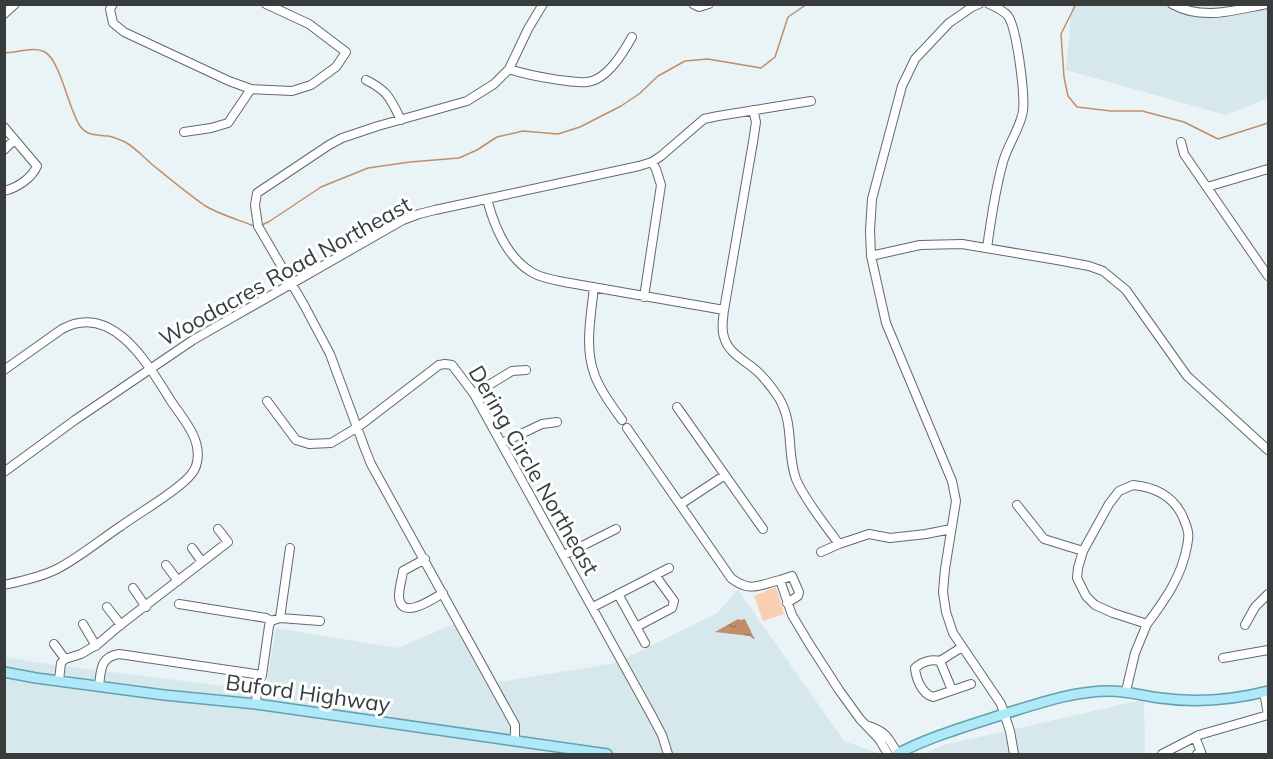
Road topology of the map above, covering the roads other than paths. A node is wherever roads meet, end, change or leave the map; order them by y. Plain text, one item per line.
1 (113, 4) edge
2 (266, 4) edge
3 (543, 4) edge
4 (693, 4) edge
5 (709, 4) edge
6 (979, 4) edge
7 (988, 4) edge
8 (1172, 4) edge
9 (1267, 4) edge
10 (14, 5) edge
11 (4, 14) edge
12 (632, 37) dead end
13 (509, 69) junction
14 (366, 80) dead end
15 (251, 89) junction
16 (811, 101) dead end
17 (753, 110) junction
18 (401, 120) junction
19 (4, 127) edge
20 (184, 132) dead end
21 (14, 140) junction
22 (1181, 142) dead end
23 (4, 150) edge
24 (652, 162) junction
25 (1269, 169) edge
26 (1207, 188) junction
27 (4, 191) edge
28 (488, 199) junction
29 (987, 248) junction
30 (871, 256) junction
31 (1269, 276) edge
32 (291, 284) junction
33 (594, 287) junction
34 (644, 297) junction
35 (724, 310) junction
36 (150, 369) junction
37 (4, 370) edge
38 (526, 370) dead end
39 (474, 394) junction
40 (267, 401) dead end
41 (677, 407) dead end
42 (557, 422) dead end
43 (358, 427) junction
44 (502, 443) junction
45 (1269, 450) edge
46 (4, 472) edge
47 (725, 475) junction
48 (681, 504) junction
49 (1017, 505) dead end
50 (219, 529) dead end
51 (616, 529) dead end
52 (763, 529) dead end
53 (951, 529) junction
54 (839, 544) junction
55 (192, 548) dead end
56 (290, 548) dead end
57 (1083, 551) junction
58 (821, 552) dead end
59 (564, 555) junction
60 (425, 559) junction
61 (202, 562) junction
62 (166, 566) dead end
63 (669, 568) dead end
64 (655, 575) junction
65 (780, 580) junction
66 (178, 581) junction
67 (4, 585) edge
68 (133, 588) dead end
69 (443, 593) junction
70 (618, 594) junction
71 (1269, 594) edge
72 (787, 603) junction
73 (179, 604) dead end
74 (107, 607) dead end
75 (146, 607) junction
76 (593, 607) junction
77 (280, 618) junction
78 (272, 621) junction
79 (320, 621) dead end
80 (83, 624) dead end
81 (1147, 624) junction
82 (121, 625) junction
83 (1245, 625) dead end
84 (636, 627) junction
85 (645, 643) dead end
86 (54, 644) dead end
87 (96, 646) junction
88 (962, 647) junction
89 (1269, 650) edge
90 (1224, 658) dead end
91 (64, 659) junction
92 (940, 661) junction
93 (4, 672) edge
94 (262, 675) junction
95 (59, 680) junction
96 (971, 684) dead end
97 (99, 686) junction
98 (952, 690) junction
99 (1126, 691) junction
100 (1266, 691) edge
101 (256, 704) junction
102 (1005, 714) junction
103 (1268, 715) edge
104 (866, 725) junction
105 (1195, 737) junction
106 (515, 741) junction
107 (607, 754) edge
108 (668, 754) edge
109 (888, 754) edge
110 (898, 754) edge
111 (1014, 754) edge
112 (1162, 754) edge
113 (1197, 754) edge

1 - 15 street
2 - 15 street
3 - 13 street
4 - 5 street
6 - 30 street
7 - 29 street
8 - 9 street
10 - 11 street
12 - 13 street
13 - 18 street
14 - 18 street
15 - 20 street
16 - 17 street, Woodacres Road Northeast
17 - 24 street, Woodacres Road Northeast
17 - 35 street
18 - 32 street
19 - 21 street
21 - 23 street
21 - 27 street
22 - 26 street
24 - 28 street, Woodacres Road Northeast
24 - 34 street
25 - 26 street
26 - 31 street
28 - 32 street, Woodacres Road Northeast
28 - 33 street
29 - 30 street
29 - 45 street
30 - 53 street
32 - 36 street, Woodacres Road Northeast
32 - 43 street
33 - 34 street
33 - 48 street
34 - 35 street
35 - 54 street
36 - 37 street
36 - 46 street, Woodacres Road Northeast
36 - 67 street
38 - 39 street
39 - 43 street, Dering Circle Northeast
39 - 44 street, Dering Circle Northeast
40 - 43 street, Dering Circle Northeast
41 - 47 street
42 - 44 street
43 - 60 street
44 - 59 street, Dering Circle Northeast
47 - 48 street
47 - 52 street
48 - 65 street
49 - 57 street
50 - 61 street
51 - 59 street
53 - 54 street
53 - 88 street
54 - 58 street
55 - 61 street
56 - 77 street
57 - 81 street
57 - 81 street
59 - 76 street, Dering Circle Northeast
60 - 69 street
60 - 69 street
61 - 66 street
62 - 66 street
63 - 64 street
64 - 70 street
64 - 84 street
65 - 72 street
65 - 72 street
66 - 75 street
68 - 75 street
69 - 106 street
70 - 76 street
70 - 84 street
71 - 83 street
72 - 104 street
73 - 78 street
74 - 82 street
75 - 82 street
76 - 108 street, Dering Circle Northeast
77 - 78 street
77 - 79 street
78 - 94 street
80 - 87 street
81 - 99 street
82 - 87 street
84 - 85 street
86 - 91 street
87 - 91 street
88 - 92 street
88 - 102 street
89 - 90 street
91 - 95 street
92 - 98 street
92 - 98 street
93 - 95 main road, Buford Highway
94 - 97 street
94 - 101 street
95 - 97 main road, Buford Highway
96 - 98 street
97 - 101 main road, Buford Highway
99 - 100 main road
99 - 102 main road
100 - 103 street
101 - 106 main road, Buford Highway
102 - 110 main road
102 - 111 street
103 - 105 street
104 - 109 street
104 - 110 street
105 - 112 street
105 - 113 street
106 - 107 main road, Buford Highway

